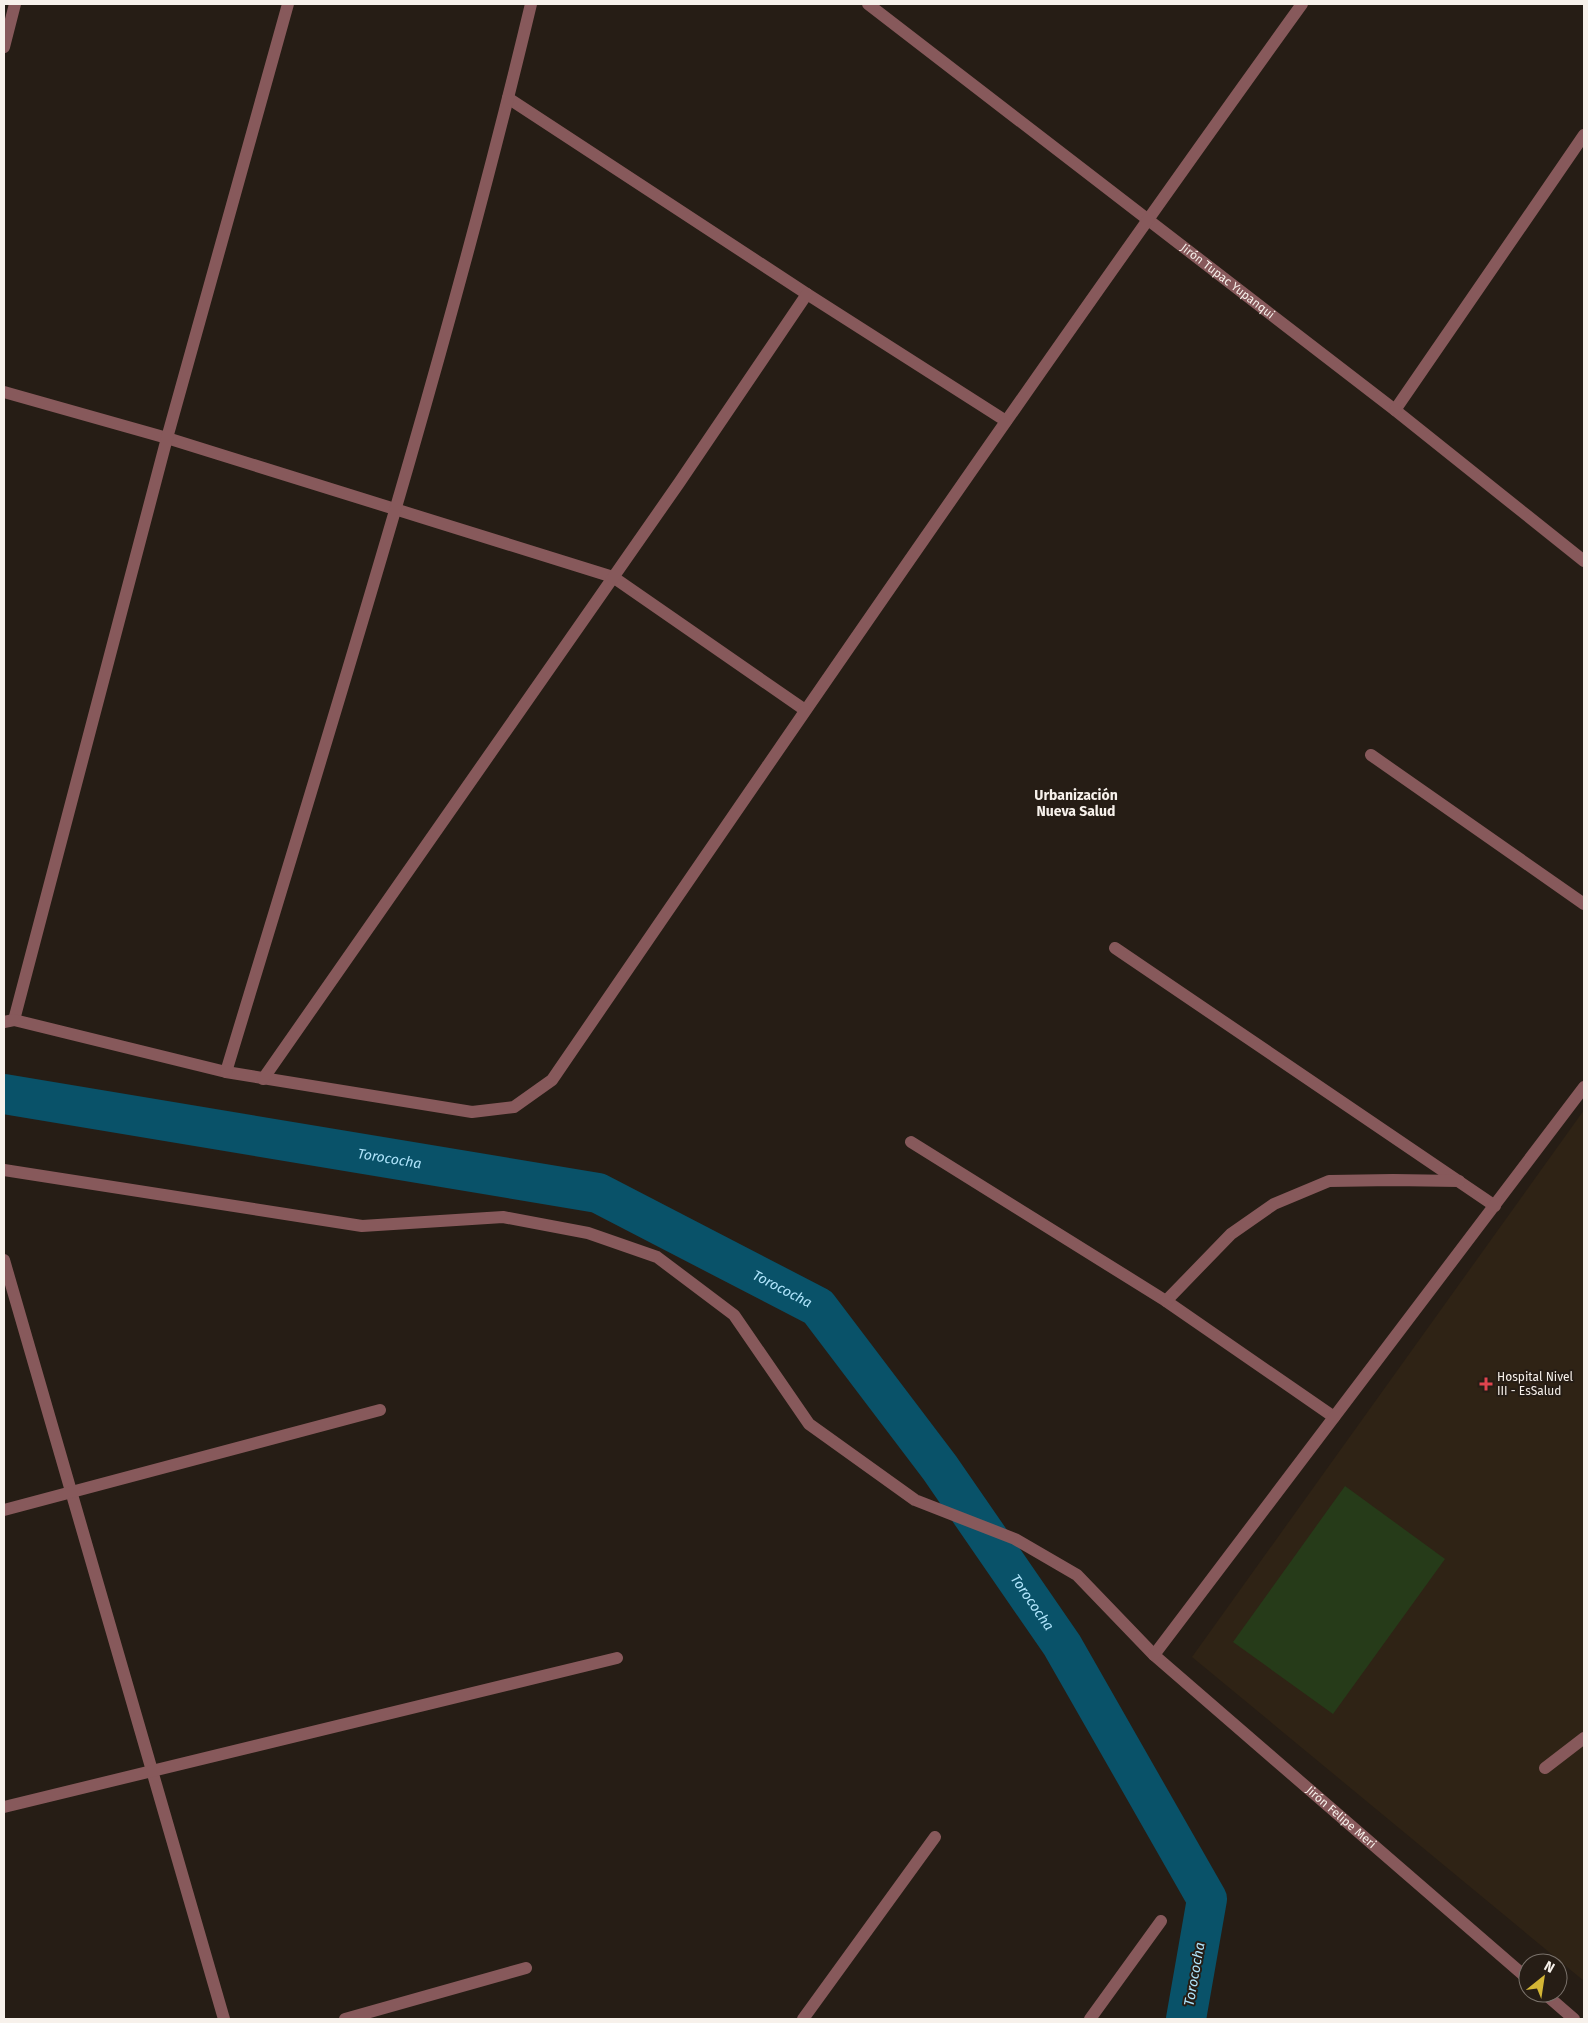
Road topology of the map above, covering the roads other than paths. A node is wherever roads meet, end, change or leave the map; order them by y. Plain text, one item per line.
1 (15, 4) edge
2 (288, 4) edge
3 (531, 4) edge
4 (868, 4) edge
5 (1302, 4) edge
6 (4, 46) edge
7 (508, 98) junction
8 (1584, 135) edge
9 (1147, 218) junction
10 (807, 294) junction
11 (4, 392) edge
12 (1395, 410) junction
13 (1006, 421) junction
14 (167, 438) junction
15 (397, 509) junction
16 (1584, 561) edge
17 (613, 577) junction
18 (804, 710) junction
19 (1371, 755) dead end
20 (1584, 904) edge
21 (1114, 948) dead end
22 (9, 1021) edge
23 (226, 1072) junction
24 (263, 1079) junction
25 (1584, 1087) edge
26 (911, 1142) dead end
27 (4, 1170) edge
28 (1459, 1181) junction
29 (1494, 1206) junction
30 (4, 1260) edge
31 (1166, 1301) junction
32 (380, 1410) dead end
33 (1334, 1417) junction
34 (71, 1492) junction
35 (4, 1510) edge
36 (1154, 1655) junction
37 (617, 1658) dead end
38 (1584, 1738) edge
39 (1545, 1768) dead end
40 (152, 1771) junction
41 (4, 1807) edge
42 (935, 1837) dead end
43 (1161, 1921) dead end
44 (526, 1968) dead end
45 (1518, 1970) edge
46 (1556, 2003) edge
47 (224, 2019) edge
48 (345, 2019) edge
49 (803, 2019) edge
50 (1090, 2019) edge
51 (1574, 2019) edge

1 - 6 street
2 - 14 street
3 - 7 street
4 - 9 street, Jirón Tupac Yupanqui
5 - 9 street
7 - 10 street
7 - 15 street
8 - 12 street
9 - 12 street, Jirón Tupac Yupanqui
9 - 13 street
10 - 13 street
10 - 17 street
11 - 14 street
12 - 16 street, Jirón Tupac Yupanqui
13 - 18 street
14 - 15 street
14 - 22 street
15 - 17 street
15 - 23 street
17 - 18 street
17 - 24 street
18 - 24 street
19 - 20 street
21 - 28 street
22 - 23 street
23 - 24 street
25 - 29 street
26 - 31 street
27 - 36 street, Jirón Felipe Meri
28 - 29 street
28 - 31 street
29 - 33 street
30 - 34 street
31 - 33 street
32 - 34 street
33 - 36 street
34 - 35 street
34 - 40 street
36 - 45 street, Jirón Felipe Meri
37 - 40 street
38 - 39 street
40 - 41 street
40 - 47 street
42 - 49 street
43 - 50 street
44 - 48 street
46 - 51 street

